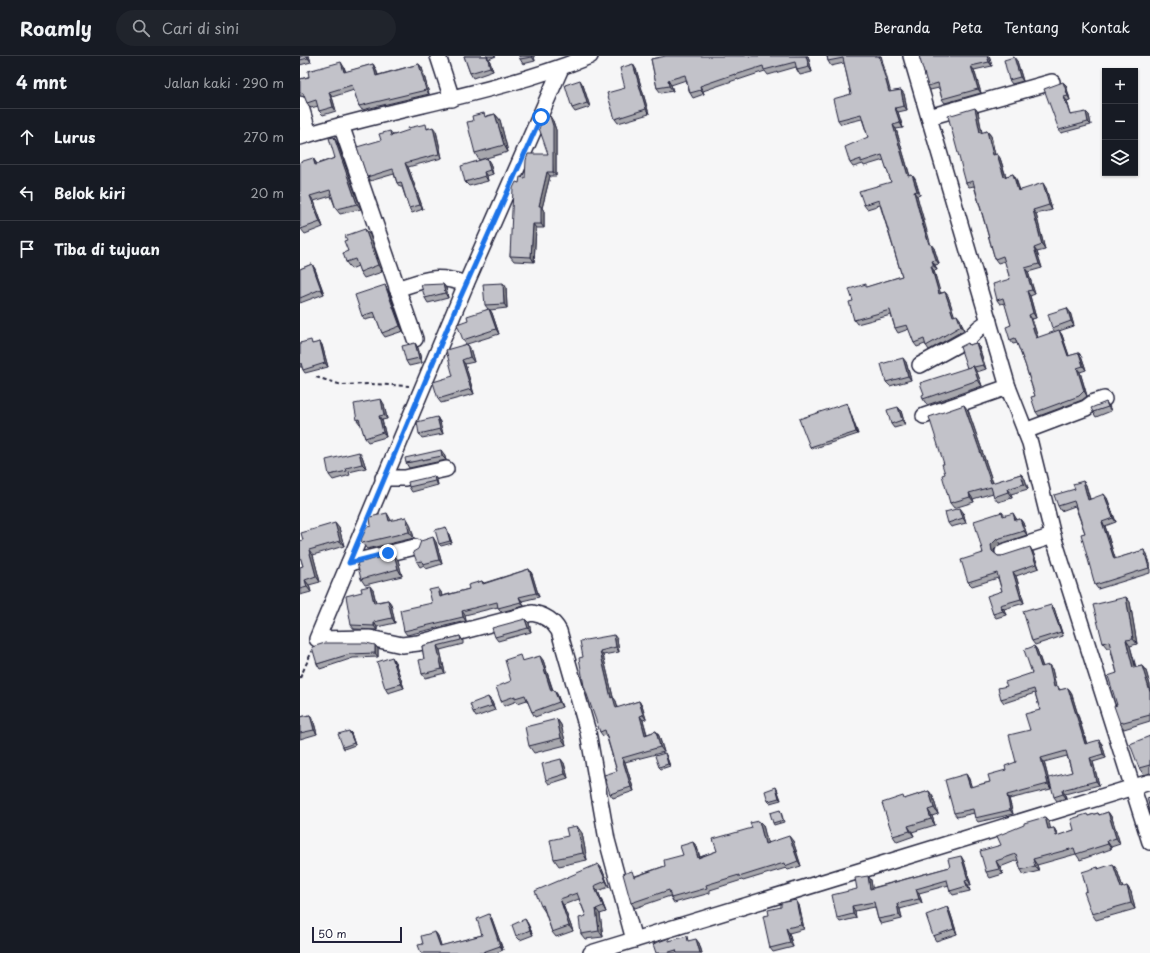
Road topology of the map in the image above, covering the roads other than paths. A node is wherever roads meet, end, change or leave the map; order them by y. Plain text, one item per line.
1 (438, 56) edge
2 (590, 56) edge
3 (911, 56) edge
4 (561, 68) junction
5 (1052, 82) dead end
6 (452, 99) junction
7 (300, 104) edge
8 (929, 117) junction
9 (341, 125) junction
10 (305, 136) edge
11 (466, 284) junction
12 (397, 289) junction
13 (989, 321) junction
14 (415, 339) dead end
15 (920, 365) dead end
16 (1008, 387) junction
17 (1104, 399) dead end
18 (924, 416) dead end
19 (1026, 431) junction
20 (446, 469) dead end
21 (383, 478) junction
22 (1053, 536) junction
23 (415, 547) dead end
24 (1003, 552) dead end
25 (349, 563) junction
26 (1150, 782) edge
27 (1133, 787) junction
28 (1150, 842) edge
29 (634, 940) junction
30 (591, 953) edge

1 - 6 street
2 - 4 street
3 - 8 street
4 - 6 street
4 - 11 street
5 - 8 street
6 - 9 street
7 - 10 street
8 - 13 street
9 - 10 street
9 - 12 street
11 - 12 street
11 - 21 street
12 - 14 street
13 - 15 street
13 - 16 street
16 - 18 street
16 - 19 street
17 - 19 street
19 - 22 street
20 - 21 street
21 - 25 street
22 - 24 street
22 - 27 street
23 - 25 street
25 - 29 street
26 - 27 street
27 - 28 street
27 - 29 street
29 - 30 street

